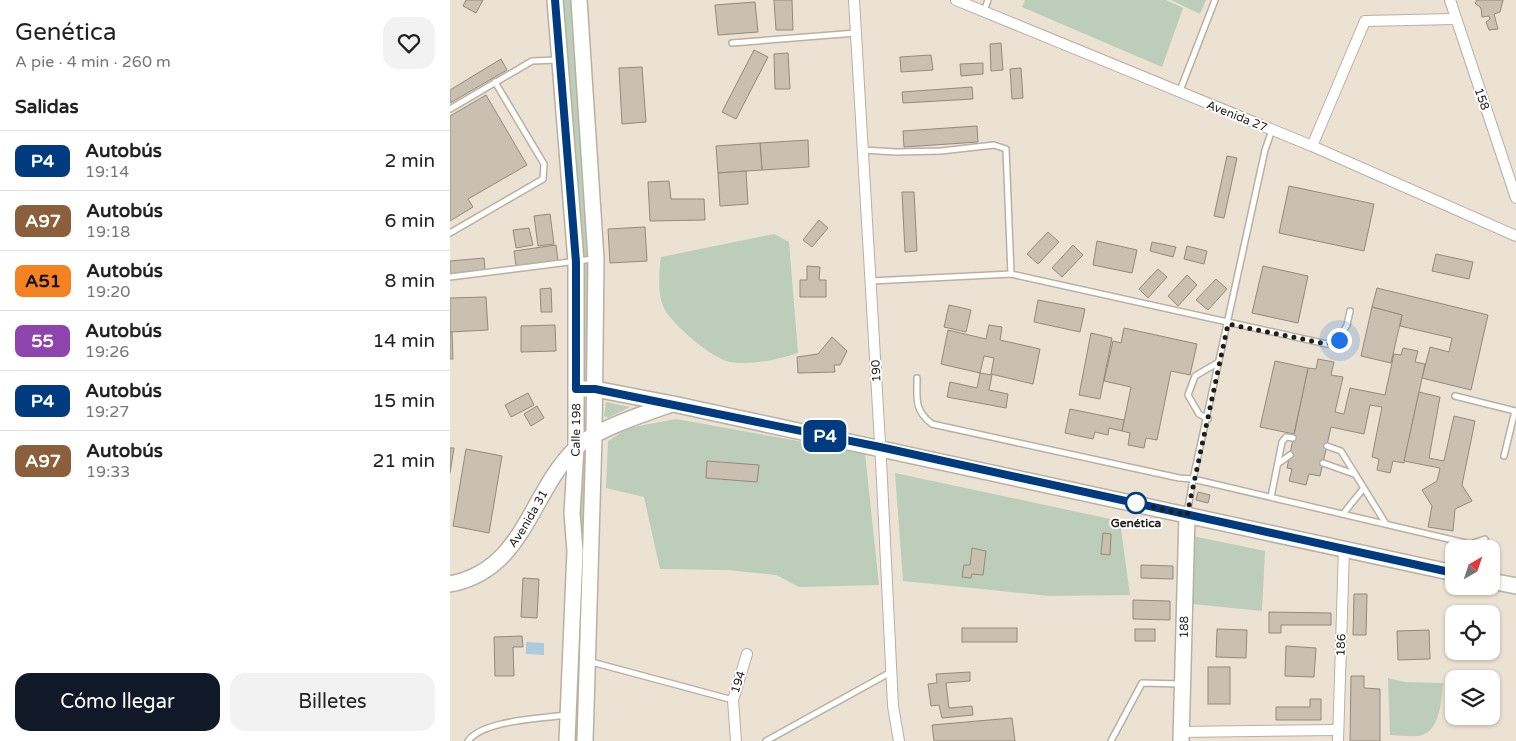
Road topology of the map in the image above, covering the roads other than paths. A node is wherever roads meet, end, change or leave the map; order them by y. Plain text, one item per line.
1 (556, 0) edge
2 (579, 0) edge
3 (862, 0) edge
4 (956, 0) edge
5 (988, 0) edge
6 (1215, 0) edge
7 (1450, 0) edge
8 (854, 5) edge
9 (984, 11) junction
10 (1455, 18) junction
11 (856, 33) junction
12 (732, 43) dead end
13 (560, 60) junction
14 (495, 82) junction
15 (1179, 93) junction
16 (450, 109) edge
17 (1272, 130) junction
18 (1312, 146) junction
19 (862, 150) junction
20 (1516, 198) edge
21 (450, 233) edge
22 (1516, 236) edge
23 (596, 259) junction
24 (576, 262) junction
25 (1011, 274) junction
26 (450, 277) edge
27 (870, 280) junction
28 (1350, 311) dead end
29 (1228, 324) junction
30 (1219, 362) junction
31 (917, 378) dead end
32 (576, 389) junction
33 (595, 389) junction
34 (1455, 396) dead end
35 (673, 404) junction
36 (1208, 419) junction
37 (576, 428) junction
38 (594, 436) junction
39 (1293, 438) dead end
40 (1326, 446) dead end
41 (880, 447) junction
42 (576, 448) junction
43 (1290, 455) dead end
44 (1504, 456) dead end
45 (1279, 463) junction
46 (1323, 463) dead end
47 (1355, 474) junction
48 (1193, 479) junction
49 (1363, 489) junction
50 (1271, 498) junction
51 (1343, 514) junction
52 (1187, 515) junction
53 (1386, 524) junction
54 (1485, 539) dead end
55 (1344, 548) junction
56 (583, 551) junction
57 (1445, 570) edge
58 (1500, 583) edge
59 (450, 584) edge
60 (1516, 586) edge
61 (747, 654) dead end
62 (588, 661) junction
63 (891, 672) junction
64 (1182, 684) junction
65 (732, 700) junction
66 (568, 715) junction
67 (1338, 736) edge
68 (1181, 737) edge
69 (468, 741) edge
70 (567, 741) edge
71 (585, 741) edge
72 (736, 741) edge
73 (766, 741) edge
74 (899, 741) edge
75 (1111, 741) edge

1 - 13 main road, Calle 198
2 - 23 main road, Calle 198
3 - 8 street
4 - 9 street, Avenida 27
5 - 9 lane
6 - 15 lane
7 - 10 street, 158
8 - 11 street, 190
9 - 15 street, Avenida 27
10 - 18 street
10 - 20 street, 158
11 - 12 lane
11 - 19 street, 190
13 - 14 lane
13 - 24 main road, Calle 198
14 - 16 lane
14 - 21 lane
15 - 17 street, Avenida 27
17 - 18 street, Avenida 27
17 - 29 lane
18 - 22 street, Avenida 27
19 - 25 lane
19 - 27 street, 190
23 - 24 lane
23 - 33 main road, Calle 198
24 - 26 lane
24 - 32 main road, Calle 198
25 - 27 lane
25 - 29 lane
27 - 41 street, 190
28 - 29 lane
29 - 30 lane
30 - 36 lane
30 - 36 lane
31 - 48 lane
32 - 33 main road
32 - 37 main road, Calle 198
33 - 35 main road
33 - 38 main road, Calle 198
34 - 44 lane
35 - 38 main road, Avenida 31
35 - 41 main road
36 - 48 lane
37 - 38 main road
37 - 42 main road, Calle 198
38 - 42 main road, Avenida 31
38 - 56 main road, Calle 198
39 - 45 lane
40 - 47 lane
41 - 52 main road
41 - 63 street, 190
42 - 56 main road, Calle 198
42 - 59 main road, Avenida 31
43 - 45 lane
45 - 50 lane
46 - 47 lane
47 - 49 lane
48 - 50 lane
48 - 52 lane
49 - 51 lane
49 - 53 lane
50 - 51 lane
51 - 53 lane
52 - 55 main road
52 - 64 main road, 188
53 - 54 lane
55 - 57 main road
55 - 67 street, 186
56 - 62 main road, Calle 198
56 - 66 main road, Calle 198
58 - 60 main road
61 - 65 street, 194
62 - 65 lane
62 - 71 main road, Calle 198
63 - 73 lane
63 - 74 street, 190
64 - 68 main road, 188
64 - 75 lane
65 - 72 street, 194
66 - 69 lane
66 - 70 main road, Calle 198
67 - 68 street

